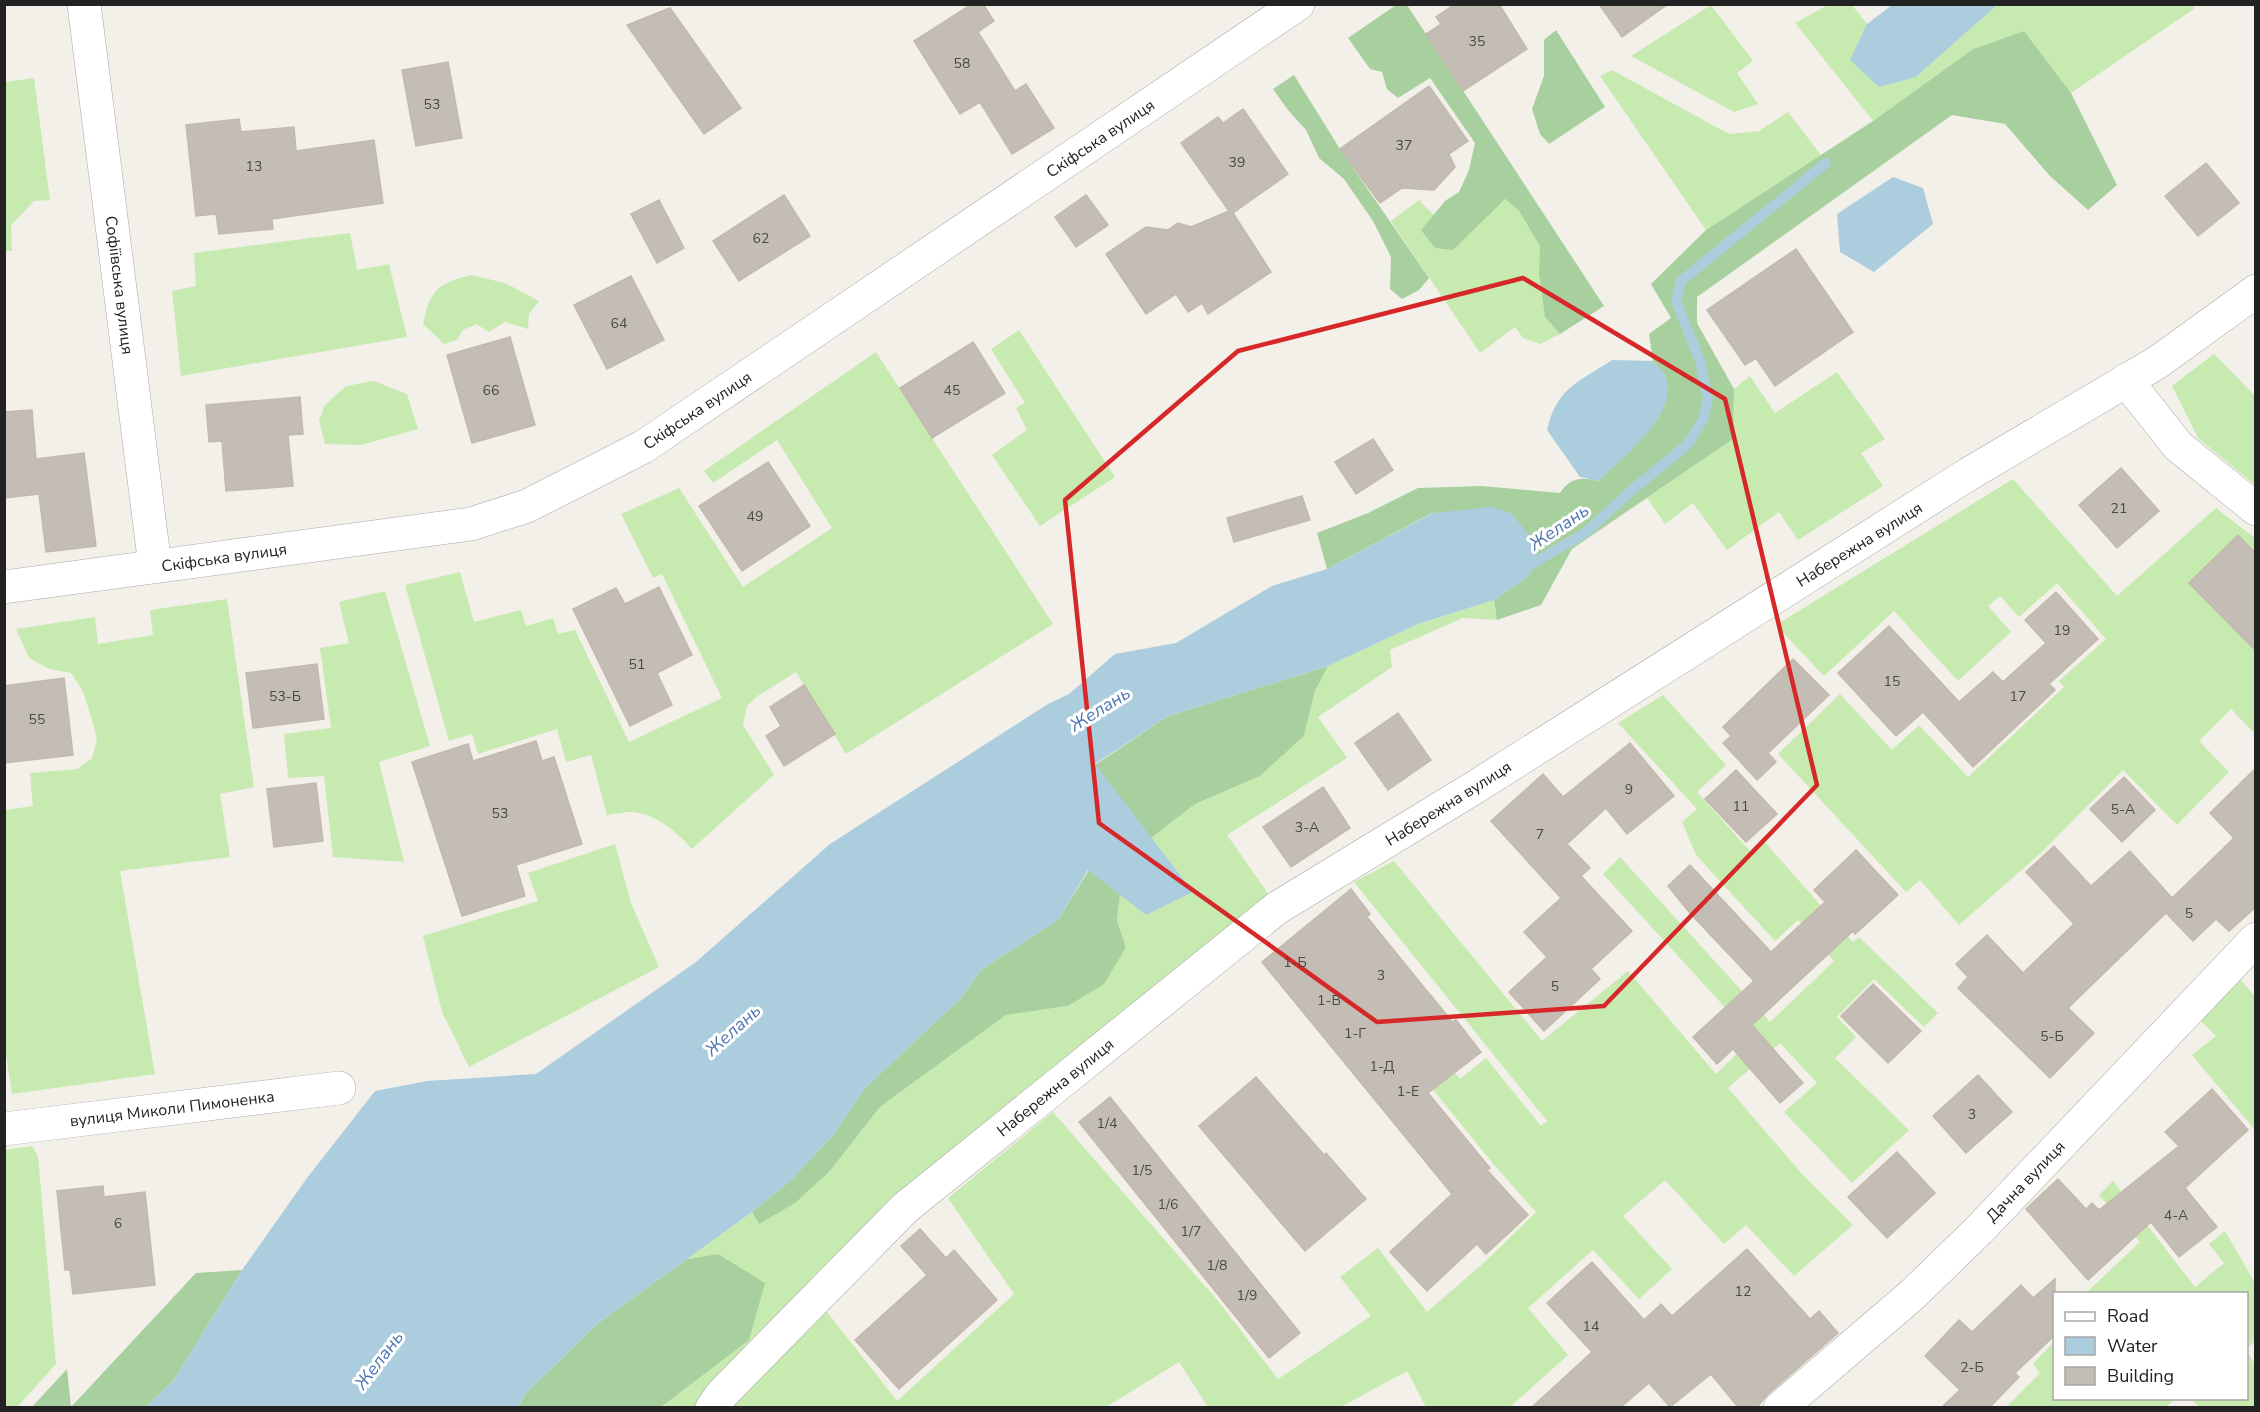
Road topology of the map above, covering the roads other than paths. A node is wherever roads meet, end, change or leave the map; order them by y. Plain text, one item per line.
1 (84, 4) edge
2 (1298, 4) edge
3 (2256, 291) edge
4 (2127, 380) junction
5 (2256, 509) edge
6 (155, 566) junction
7 (4, 587) edge
8 (2256, 939) edge
9 (339, 1088) dead end
10 (4, 1129) edge
11 (712, 1407) edge
12 (1780, 1407) edge

1 - 6 street, Софіївська вулиця
2 - 6 street, Скіфська вулиця
3 - 4 street, Набережна вулиця
4 - 5 street
4 - 11 street, Набережна вулиця
6 - 7 street, Скіфська вулиця
8 - 12 street, Дачна вулиця
9 - 10 street, вулиця Миколи Пимоненка

